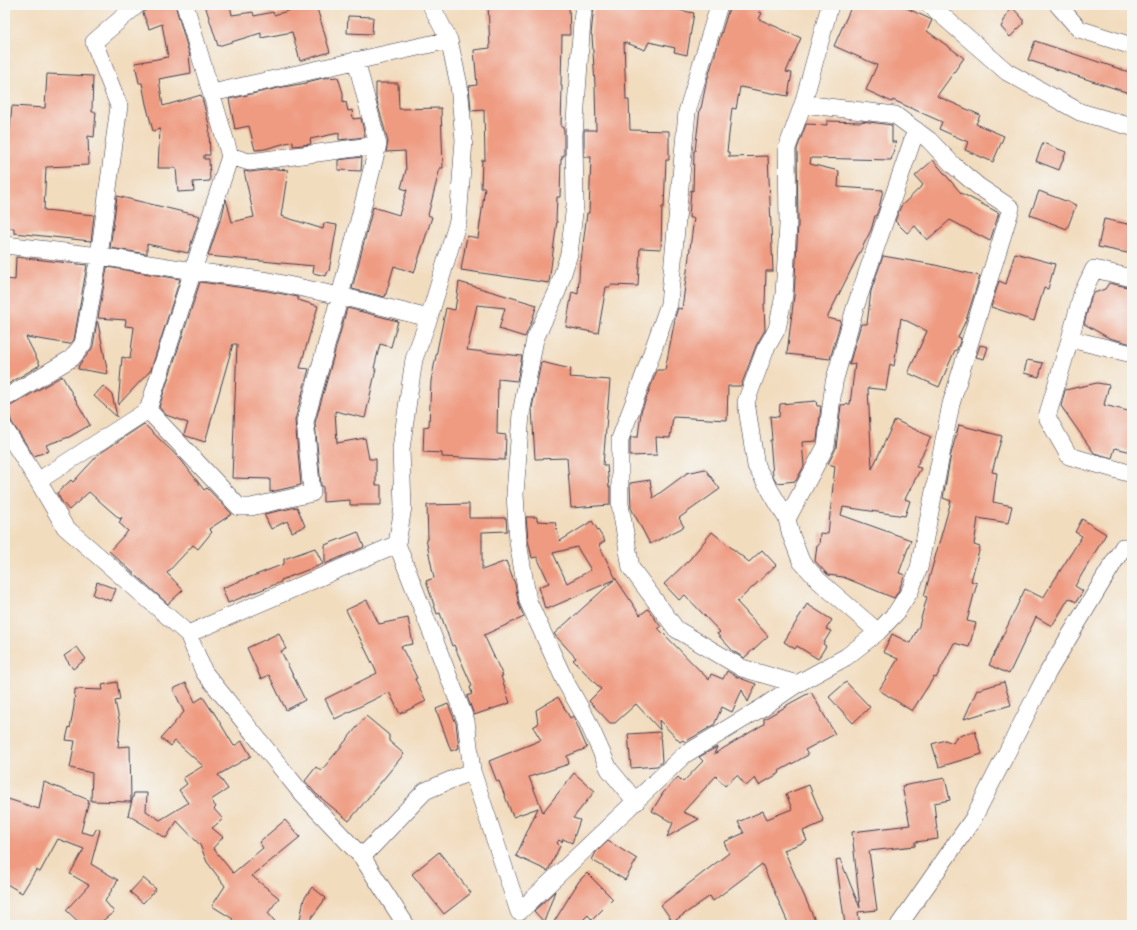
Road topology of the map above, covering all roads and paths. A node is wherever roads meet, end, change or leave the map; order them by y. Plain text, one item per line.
1 (137, 5) edge
2 (186, 5) edge
3 (432, 5) edge
4 (584, 5) edge
5 (719, 5) edge
6 (830, 5) edge
7 (930, 5) edge
8 (1058, 5) edge
9 (449, 40) junction
10 (1132, 46) edge
11 (356, 60) junction
12 (212, 93) junction
13 (803, 104) junction
14 (1132, 127) edge
15 (916, 130) junction
16 (378, 145) junction
17 (230, 156) junction
18 (5, 245) edge
19 (100, 256) junction
20 (193, 271) junction
21 (1132, 278) edge
22 (340, 296) junction
23 (429, 318) junction
24 (1070, 339) junction
25 (1132, 354) edge
26 (5, 398) edge
27 (148, 410) junction
28 (5, 429) edge
29 (1132, 474) edge
30 (38, 481) junction
31 (787, 519) junction
32 (398, 544) junction
33 (1132, 548) edge
34 (878, 632) junction
35 (188, 634) junction
36 (797, 684) junction
37 (472, 771) junction
38 (636, 802) junction
39 (362, 857) junction
40 (406, 925) edge
41 (899, 925) edge

1 - 19 street
2 - 12 street
3 - 9 street
4 - 38 street
5 - 36 street
6 - 13 street
7 - 14 street
8 - 10 street
9 - 11 street
9 - 23 street
11 - 12 street
11 - 16 street
12 - 17 street
13 - 15 street
13 - 31 street
15 - 31 street
15 - 34 street
16 - 17 street
16 - 22 street
17 - 20 street
18 - 19 street
19 - 20 street
19 - 26 street
20 - 22 street
20 - 27 street
21 - 24 street
22 - 23 street
22 - 27 street
23 - 32 street
24 - 25 street
24 - 29 street
27 - 30 street
28 - 30 street
30 - 35 street
31 - 34 street
32 - 35 street
32 - 37 street
33 - 41 street
34 - 36 street
35 - 39 street
36 - 38 street
37 - 38 street
37 - 39 street
39 - 40 street

